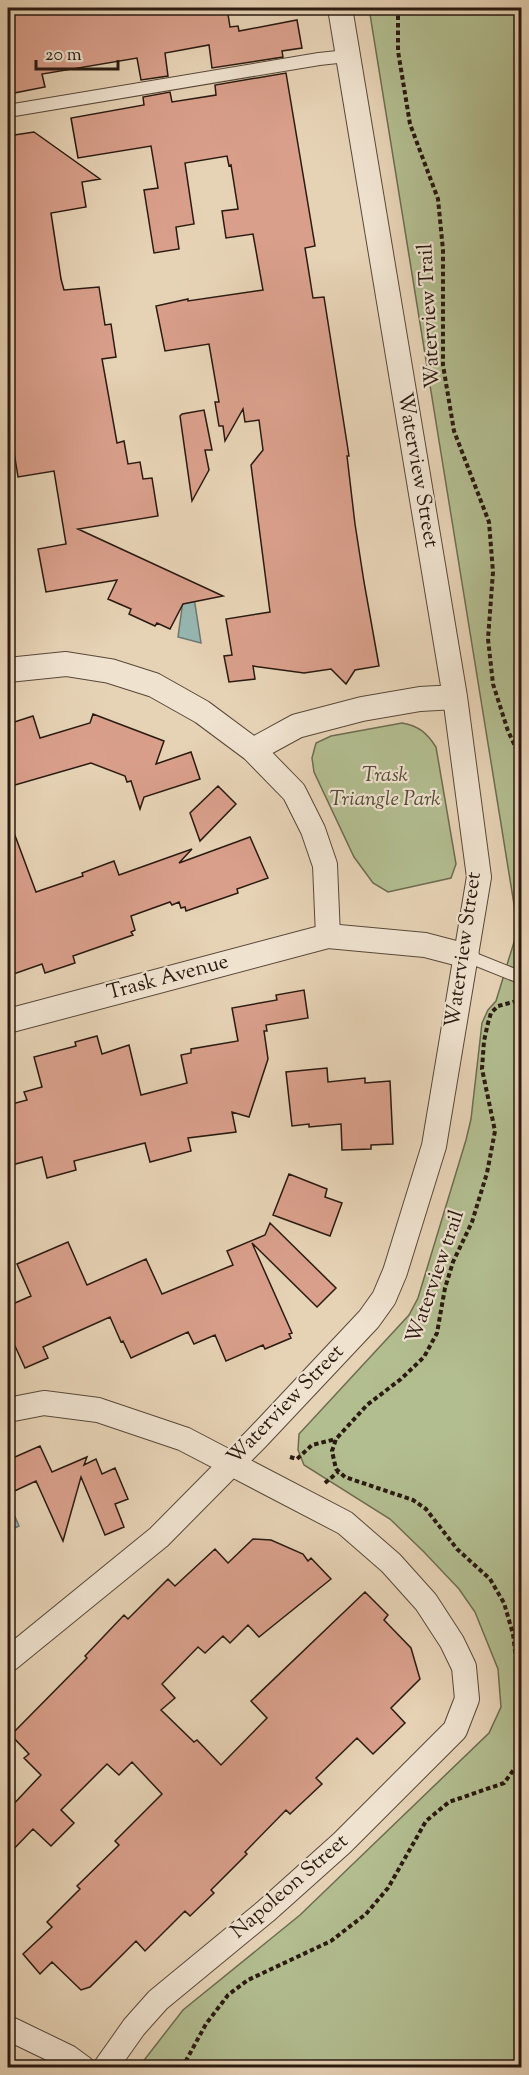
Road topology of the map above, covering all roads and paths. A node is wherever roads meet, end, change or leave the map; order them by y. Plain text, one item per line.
1 (340, 8) edge
2 (398, 8) edge
3 (347, 56) junction
4 (8, 111) edge
5 (8, 670) edge
6 (456, 697) junction
7 (253, 750) junction
8 (522, 761) edge
9 (328, 936) junction
10 (467, 956) junction
11 (522, 978) edge
12 (517, 1001) dead end
13 (8, 1021) edge
14 (479, 1022) dead end
15 (488, 1023) junction
16 (8, 1410) edge
17 (336, 1439) junction
18 (290, 1457) dead end
19 (231, 1463) junction
20 (338, 1472) junction
21 (322, 1486) dead end
22 (8, 1660) edge
23 (522, 1707) edge
24 (522, 1751) edge
25 (8, 2028) edge
26 (83, 2067) edge
27 (105, 2067) edge
28 (182, 2067) edge

1 - 3 street, Waterview Street
2 - 8 path, Waterview Trail
3 - 4 lane
3 - 6 street, Waterview Street
5 - 7 street
6 - 7 street
6 - 10 street, Waterview Street
7 - 9 street
9 - 10 street
9 - 13 street, Trask Avenue
10 - 11 lane
10 - 19 street, Waterview Street
12 - 15 path
14 - 15 path
15 - 17 path, Waterview trail
16 - 19 street
17 - 18 path
17 - 20 path
19 - 22 street, Waterview Street
19 - 27 street, Napoleon Street
20 - 21 path
20 - 23 path
24 - 28 path
25 - 26 street

